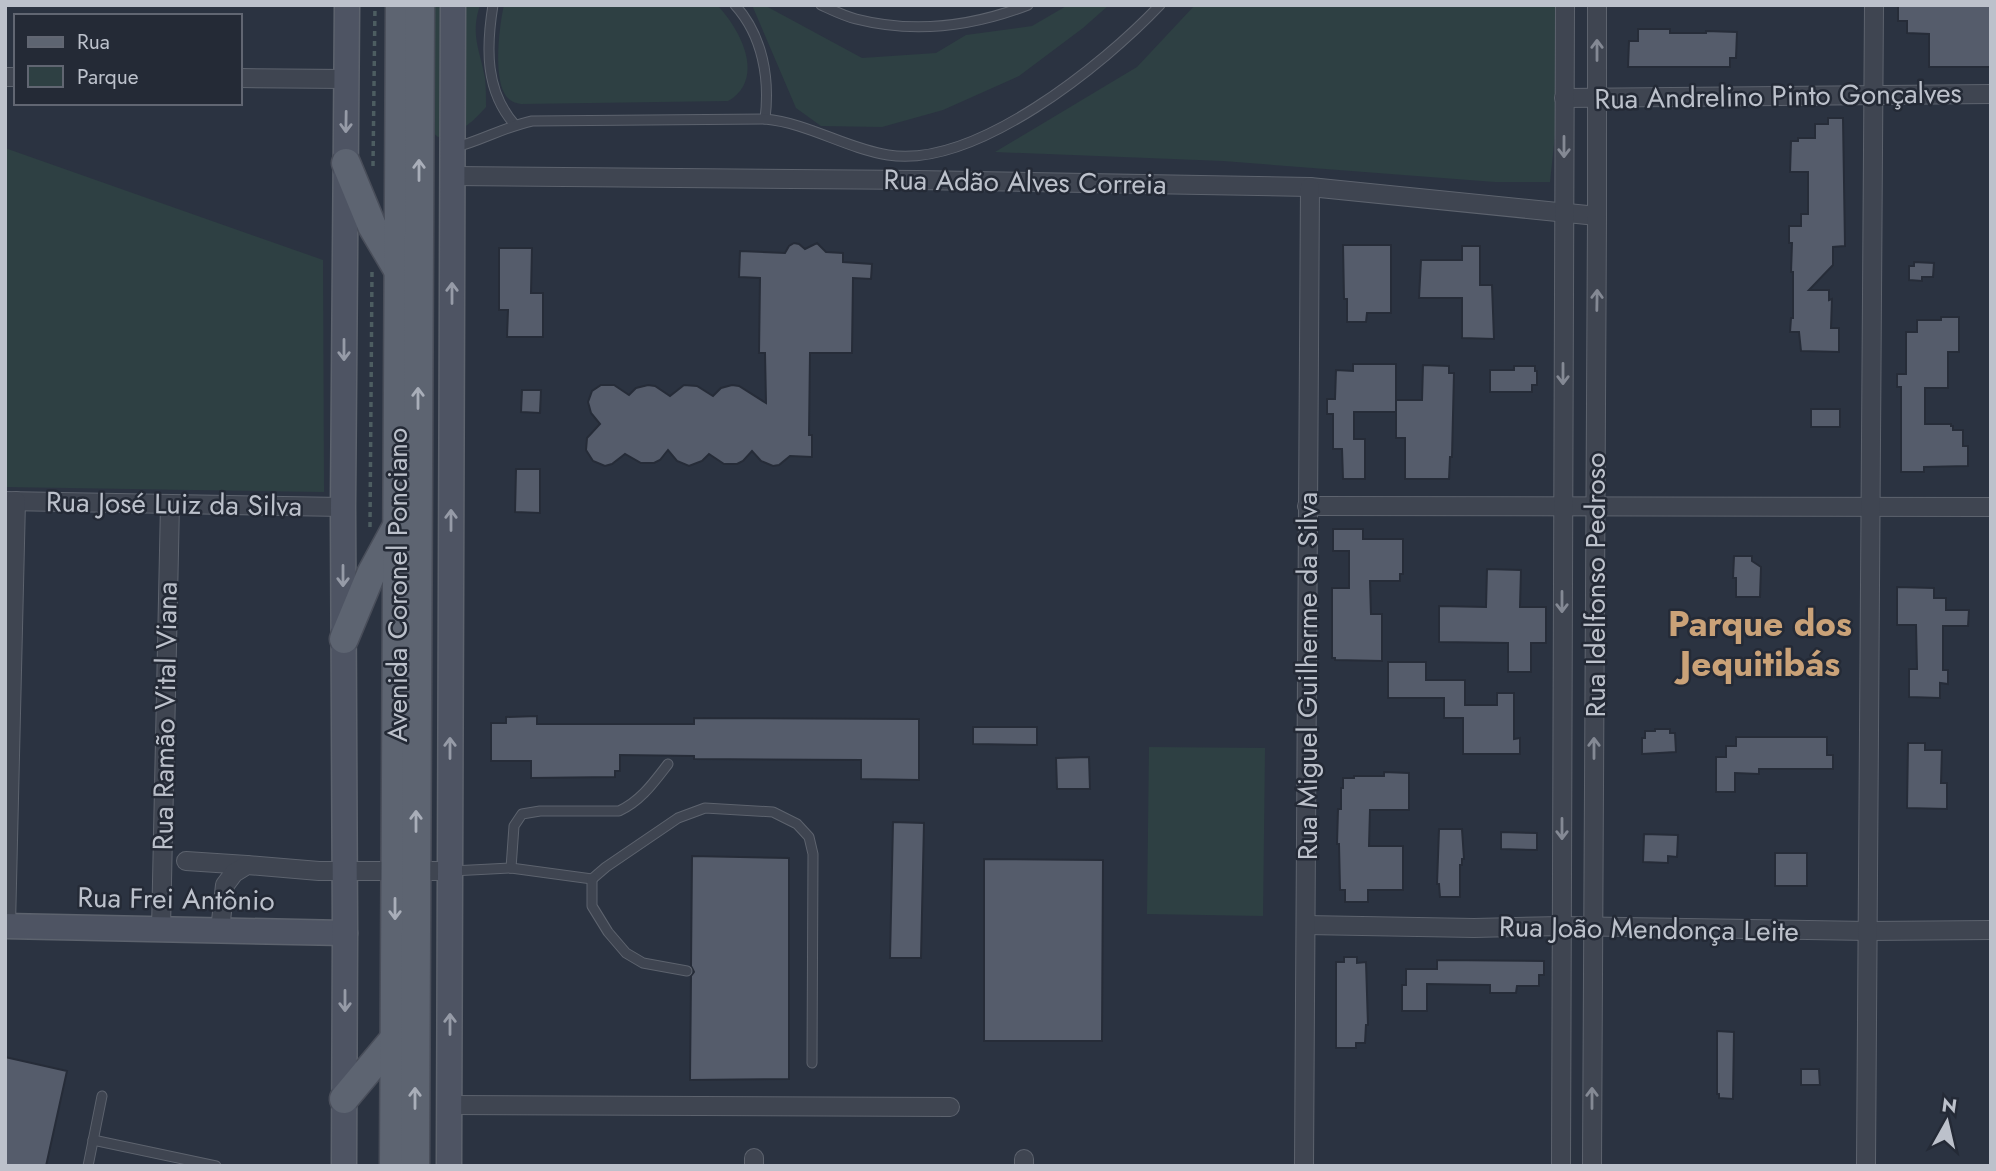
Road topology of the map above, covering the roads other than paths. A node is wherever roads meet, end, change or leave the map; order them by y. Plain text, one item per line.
1 (347, 5) edge
2 (400, 5) edge
3 (420, 5) edge
4 (453, 5) edge
5 (493, 5) edge
6 (735, 5) edge
7 (821, 5) edge
8 (1028, 5) edge
9 (1160, 5) edge
10 (1565, 5) edge
11 (1597, 5) edge
12 (1874, 5) edge
13 (242, 78) edge
14 (346, 79) junction
15 (1991, 94) edge
16 (1873, 95) junction
17 (1564, 97) junction
18 (1597, 98) junction
19 (765, 119) junction
20 (516, 125) junction
21 (452, 148) junction
22 (346, 163) junction
23 (452, 176) junction
24 (1310, 187) junction
25 (1564, 214) junction
26 (1598, 216) junction
27 (399, 272) junction
28 (10, 501) edge
29 (170, 504) junction
30 (1307, 506) junction
31 (343, 507) junction
32 (1563, 507) junction
33 (1595, 507) junction
34 (1870, 507) junction
35 (1991, 508) edge
36 (397, 525) junction
37 (344, 639) junction
38 (668, 764) dead end
39 (186, 861) dead end
40 (247, 865) junction
41 (511, 868) junction
42 (406, 871) junction
43 (450, 871) junction
44 (345, 872) junction
45 (592, 878) junction
46 (1306, 925) junction
47 (6, 926) edge
48 (1562, 926) junction
49 (1593, 928) junction
50 (162, 929) junction
51 (220, 930) junction
52 (1991, 930) edge
53 (1868, 931) junction
54 (345, 933) junction
55 (405, 946) junction
56 (687, 971) dead end
57 (395, 1038) junction
58 (812, 1063) dead end
59 (102, 1096) dead end
60 (344, 1099) junction
61 (449, 1105) junction
62 (950, 1107) dead end
63 (93, 1140) junction
64 (410, 1163) edge
65 (88, 1166) edge
66 (216, 1166) edge
67 (344, 1166) edge
68 (449, 1166) edge
69 (1304, 1166) edge
70 (1561, 1166) edge
71 (1592, 1166) edge
72 (1866, 1166) edge

1 - 14 main road
2 - 27 main road, Avenida Coronel Ponciano
42 -> 3 main road
4 - 21 main road
5 - 20 lane
6 - 19 lane
7 - 8 lane
9 - 19 lane
10 - 17 street, Rua Idelfonso Pedroso
18 -> 11 street, Rua Idelfonso Pedroso
12 - 16 street
13 - 14 street
14 -> 22 main road
15 - 16 street, Rua Andrelino Pinto Gonçalves
16 - 18 street, Rua Andrelino Pinto Gonçalves
16 - 34 street
17 - 18 street, Rua Andrelino Pinto Gonçalves
17 -> 25 street, Rua Idelfonso Pedroso
18 - 26 street, Rua Idelfonso Pedroso
19 - 20 lane
20 - 21 lane
21 - 23 main road
22 - 27 main road
22 -> 31 main road
23 - 24 street, Rua Adão Alves Correia
43 -> 23 main road
24 - 25 street, Rua Adão Alves Correia
24 - 30 street, Rua Miguel Guilherme da Silva
25 - 26 street, Rua Adão Alves Correia
25 -> 32 street, Rua Idelfonso Pedroso
33 -> 26 street, Rua Idelfonso Pedroso
27 - 36 main road, Avenida Coronel Ponciano
28 - 29 street, Rua José Luiz da Silva
28 - 47 street
29 - 31 street, Rua José Luiz da Silva
29 - 50 street, Rua Ramão Vital Viana
30 - 32 street
30 - 46 street, Rua Miguel Guilherme da Silva
31 -> 37 main road
32 - 33 street
32 -> 48 street, Rua Idelfonso Pedroso
33 - 34 street
49 -> 33 street, Rua Idelfonso Pedroso
34 - 35 street
34 - 53 street
36 - 37 main road
36 - 42 main road, Avenida Coronel Ponciano
37 - 44 main road
38 - 41 lane
39 - 40 street
40 - 44 street
40 - 51 street
41 - 43 lane
41 - 45 lane
42 - 43 street
42 - 44 street
42 - 55 main road, Avenida Coronel Ponciano
61 -> 43 main road
44 - 54 main road
45 - 56 lane
45 - 58 lane
46 - 48 street, Rua João Mendonça Leite
46 - 69 street, Rua Miguel Guilherme da Silva
47 - 50 main road, Rua Frei Antônio
48 - 49 street, Rua João Mendonça Leite
48 - 70 street, Rua Idelfonso Pedroso
49 - 53 street, Rua João Mendonça Leite
71 -> 49 street, Rua Idelfonso Pedroso
50 - 51 main road, Rua Frei Antônio
51 - 54 main road, Rua Frei Antônio
52 - 53 street, Rua João Mendonça Leite
53 - 72 street
54 -> 60 main road
55 - 57 main road, Avenida Coronel Ponciano
64 -> 55 main road
57 - 60 main road
57 - 64 main road, Avenida Coronel Ponciano
59 - 63 lane
60 - 67 main road
61 - 62 street
61 - 68 main road
63 - 65 lane
63 - 66 lane

